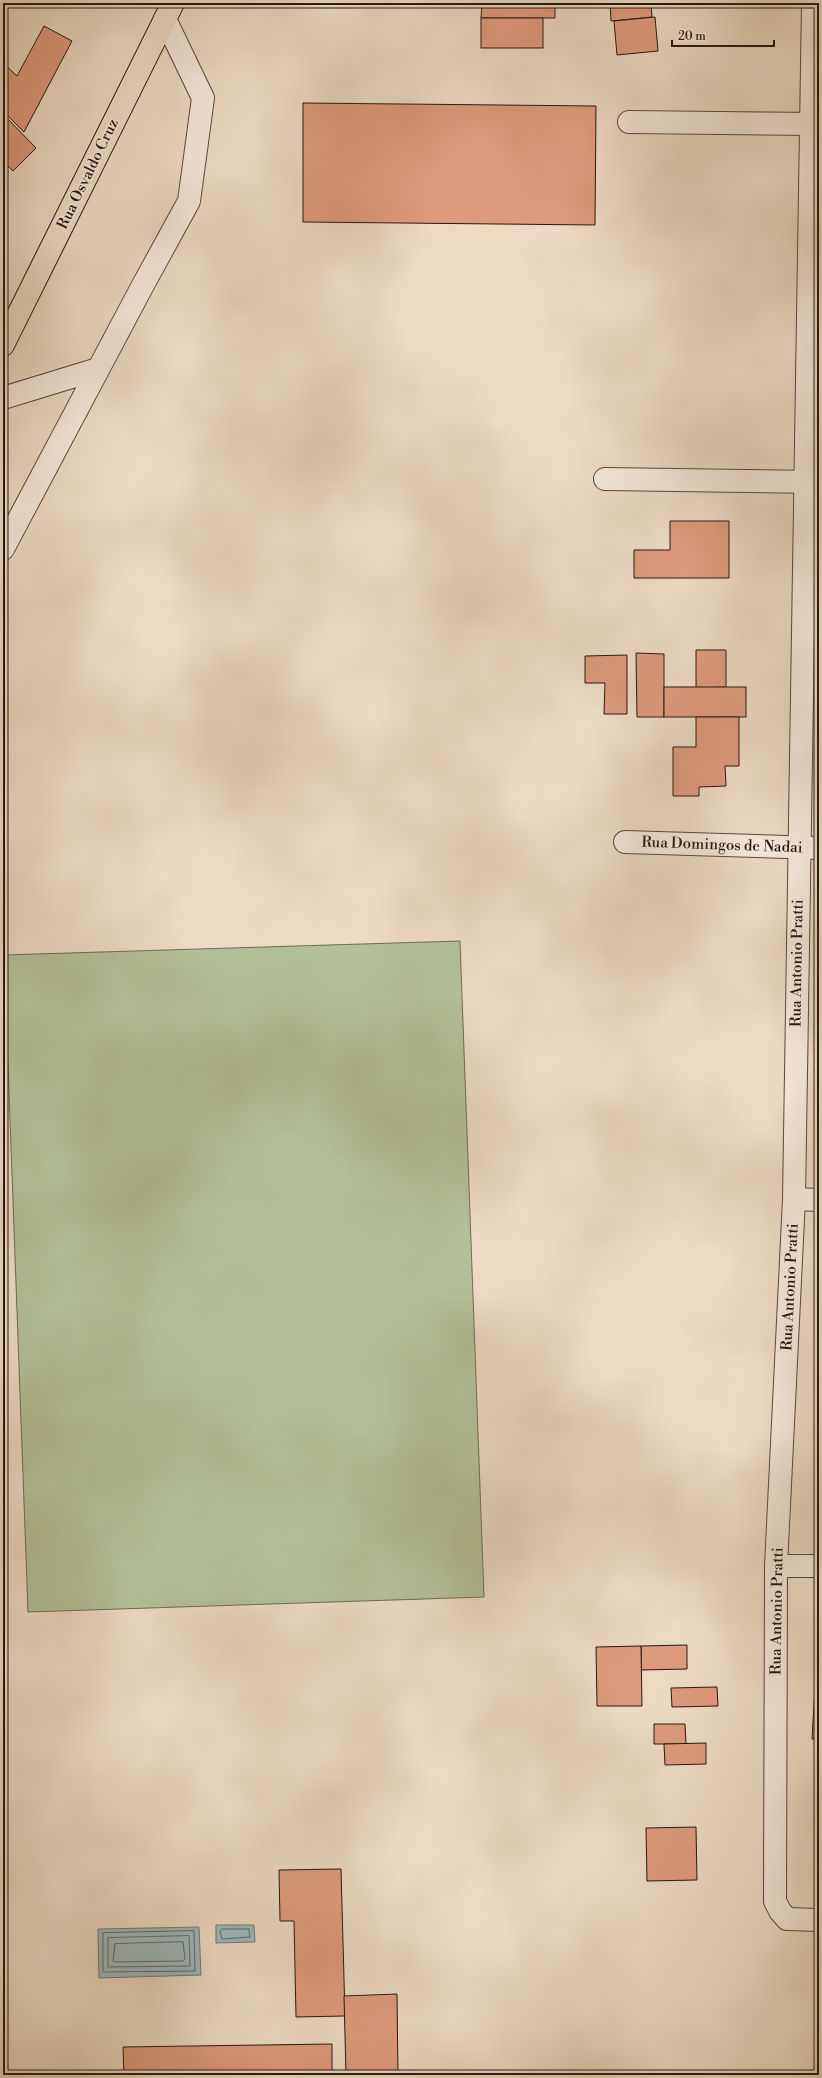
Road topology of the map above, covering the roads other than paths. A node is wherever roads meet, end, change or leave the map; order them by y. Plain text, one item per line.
1 (813, 3) edge
2 (169, 11) edge
3 (629, 122) dead end
4 (815, 124) edge
5 (3, 345) edge
6 (98, 369) junction
7 (3, 398) edge
8 (605, 479) dead end
9 (812, 482) edge
10 (3, 549) edge
11 (624, 842) dead end
12 (809, 848) edge
13 (794, 1200) junction
14 (819, 1200) edge
15 (776, 1566) junction
16 (819, 1566) edge
17 (819, 1920) edge

1 - 4 street, Rua Antonio Pratti
2 - 5 highway, Rua Osvaldo Cruz
2 - 6 street
3 - 4 street
4 - 9 street, Rua Antonio Pratti
6 - 7 street
6 - 10 street
8 - 9 street
9 - 12 street, Rua Antonio Pratti
11 - 12 street, Rua Domingos de Nadai
12 - 13 street, Rua Antonio Pratti
13 - 14 street
13 - 15 street, Rua Antonio Pratti
15 - 16 street
15 - 17 street, Rua Antonio Pratti

